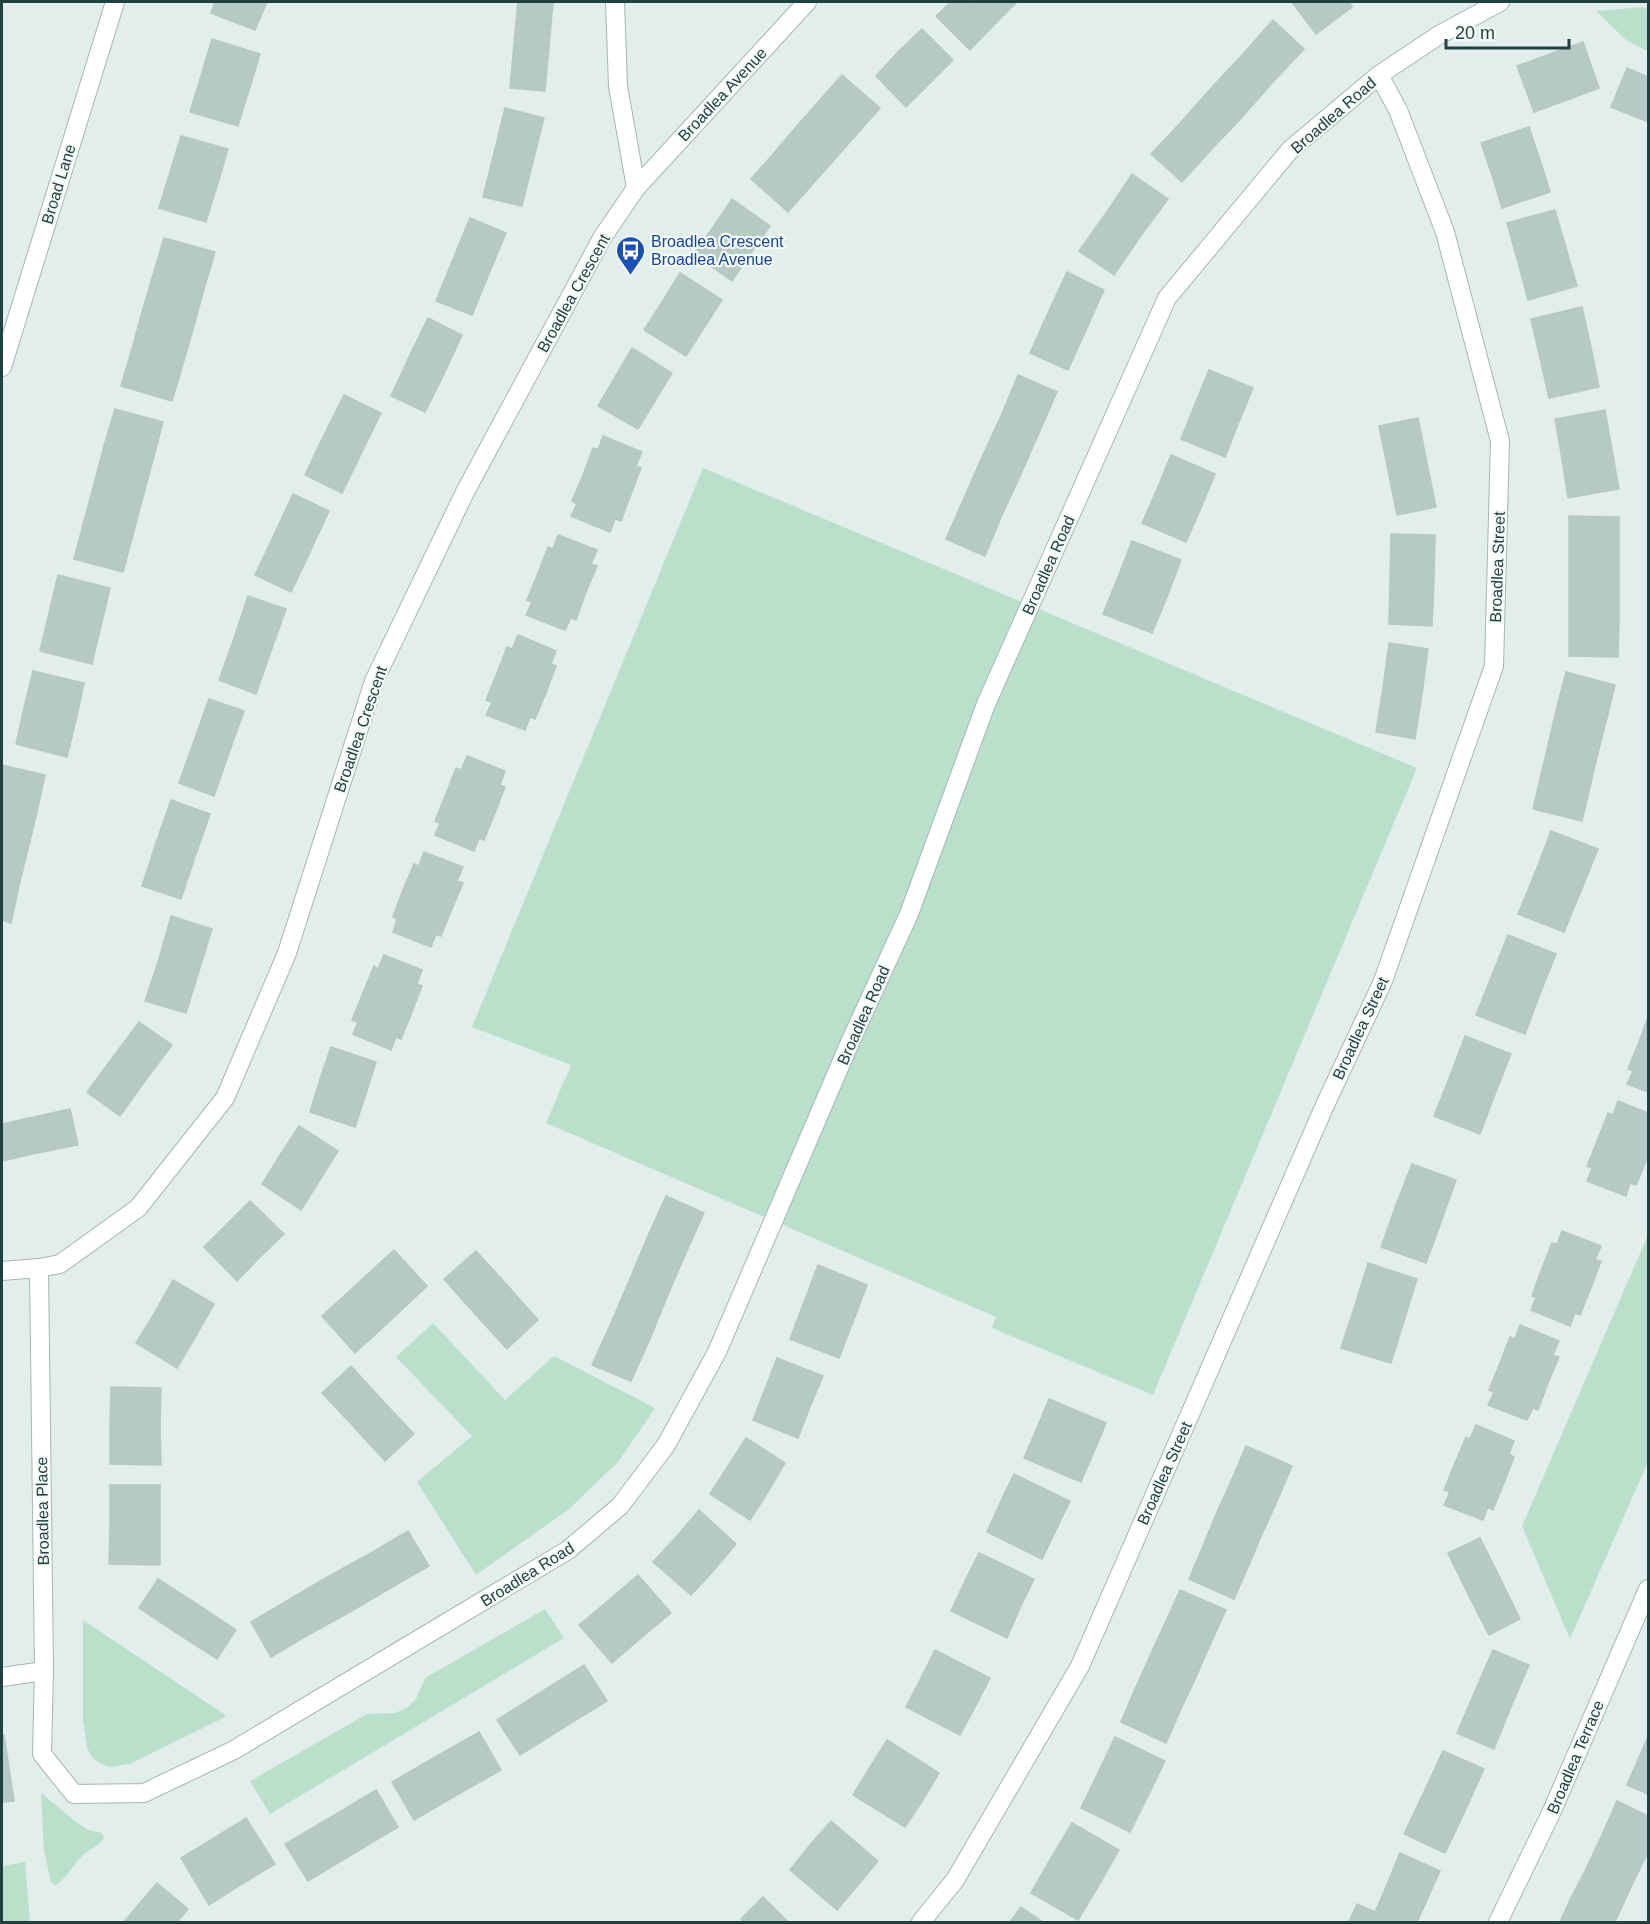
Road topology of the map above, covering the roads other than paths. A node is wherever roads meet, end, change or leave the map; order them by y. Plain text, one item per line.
1 (115, 2) edge
2 (615, 2) edge
3 (807, 2) edge
4 (1500, 2) edge
5 (1378, 75) junction
6 (636, 188) junction
7 (2, 367) edge
8 (39, 1268) junction
9 (2, 1271) edge
10 (1648, 1589) edge
11 (44, 1671) junction
12 (2, 1677) edge
13 (42, 1754) joint
14 (921, 1923) edge
15 (1498, 1923) edge

1 - 7 street, Broad Lane
2 - 6 street
3 - 6 street, Broadlea Avenue
4 - 5 street, Broadlea Road
5 - 13 street, Broadlea Road
5 - 14 street, Broadlea Street
6 - 8 street, Broadlea Crescent
8 - 9 street, Broadlea Crescent
8 - 11 street, Broadlea Place
10 - 15 street, Broadlea Terrace
11 - 12 street
11 - 13 street, Broadlea Place

